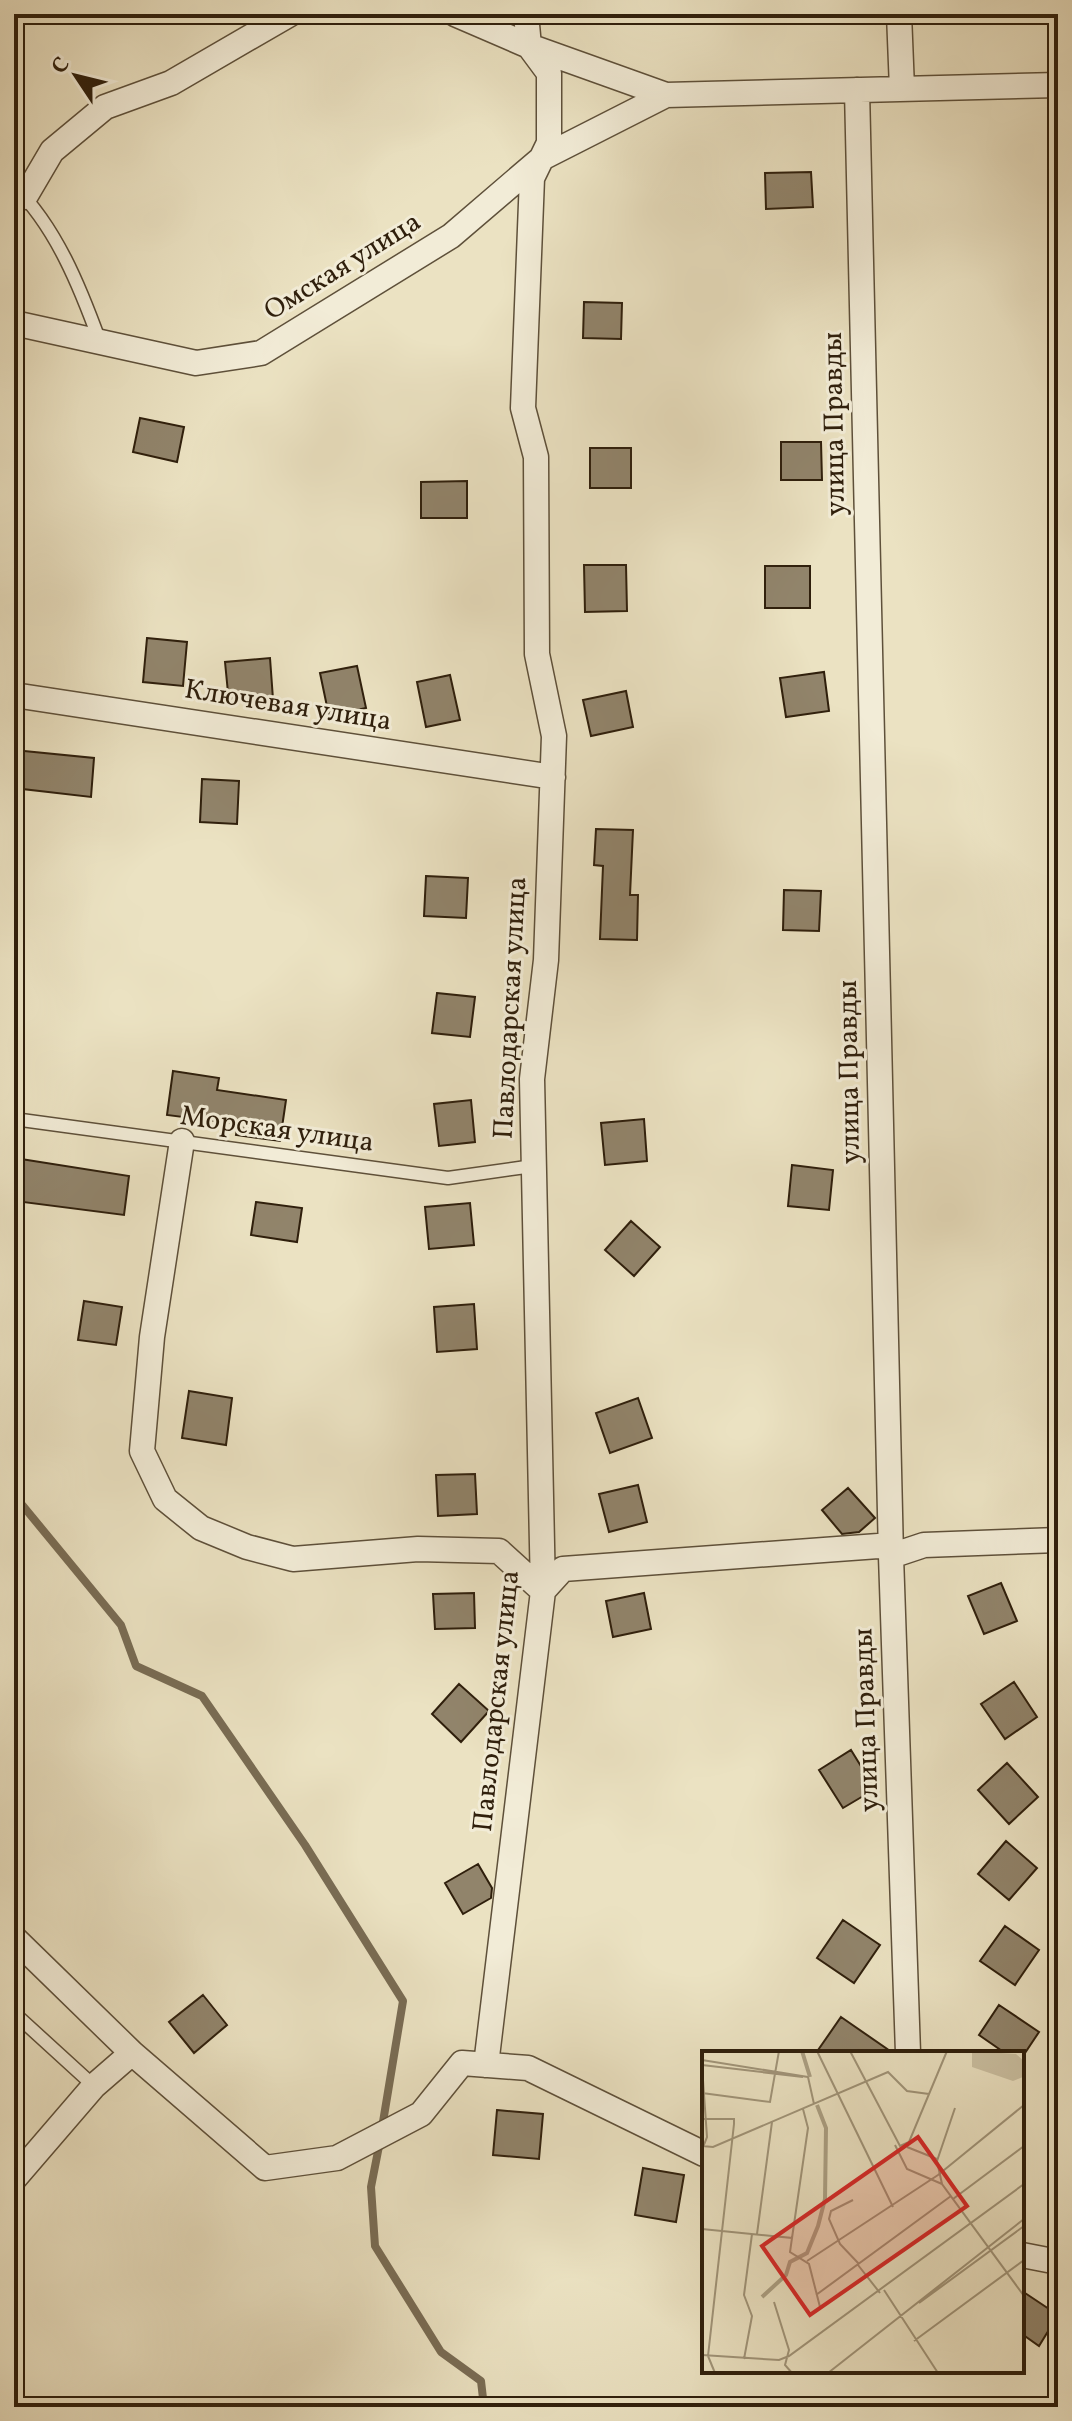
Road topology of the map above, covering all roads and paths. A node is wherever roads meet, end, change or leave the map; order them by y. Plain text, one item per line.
1 (290, 14) edge
2 (455, 14) edge
3 (526, 14) edge
4 (899, 14) edge
5 (529, 46) junction
6 (1058, 85) edge
7 (902, 89) junction
8 (857, 90) junction
9 (666, 95) junction
10 (542, 158) junction
11 (20, 192) edge
12 (14, 323) edge
13 (100, 342) junction
14 (14, 695) edge
15 (553, 777) junction
16 (14, 1119) edge
17 (182, 1141) junction
18 (533, 1166) junction
19 (1058, 1540) edge
20 (892, 1551) junction
21 (543, 1591) junction
22 (14, 1938) edge
23 (14, 2013) edge
24 (908, 2051) edge
25 (132, 2053) junction
26 (486, 2065) junction
27 (94, 2086) junction
28 (702, 2153) edge
29 (14, 2179) edge
30 (1024, 2255) edge
31 (1058, 2262) edge

1 - 11 street
2 - 5 street
3 - 5 street, Павлодарская улица
4 - 7 street
5 - 9 street
5 - 10 street, Павлодарская улица
6 - 7 street
7 - 8 street
8 - 9 street
8 - 20 street, улица Правды
9 - 10 street, Омская улица
10 - 13 street, Омская улица
10 - 15 street, Павлодарская улица
11 - 13 lane
12 - 13 street, Омская улица
14 - 15 street, Ключевая улица
15 - 18 street, Павлодарская улица
16 - 17 lane, Морская улица
17 - 18 lane, Морская улица
17 - 21 street
18 - 21 street, Павлодарская улица
19 - 20 street
20 - 21 street
20 - 24 street, улица Правды
21 - 26 street, Павлодарская улица
22 - 25 street
23 - 27 lane
25 - 26 street
25 - 27 street
26 - 28 street
27 - 29 street
30 - 31 street

